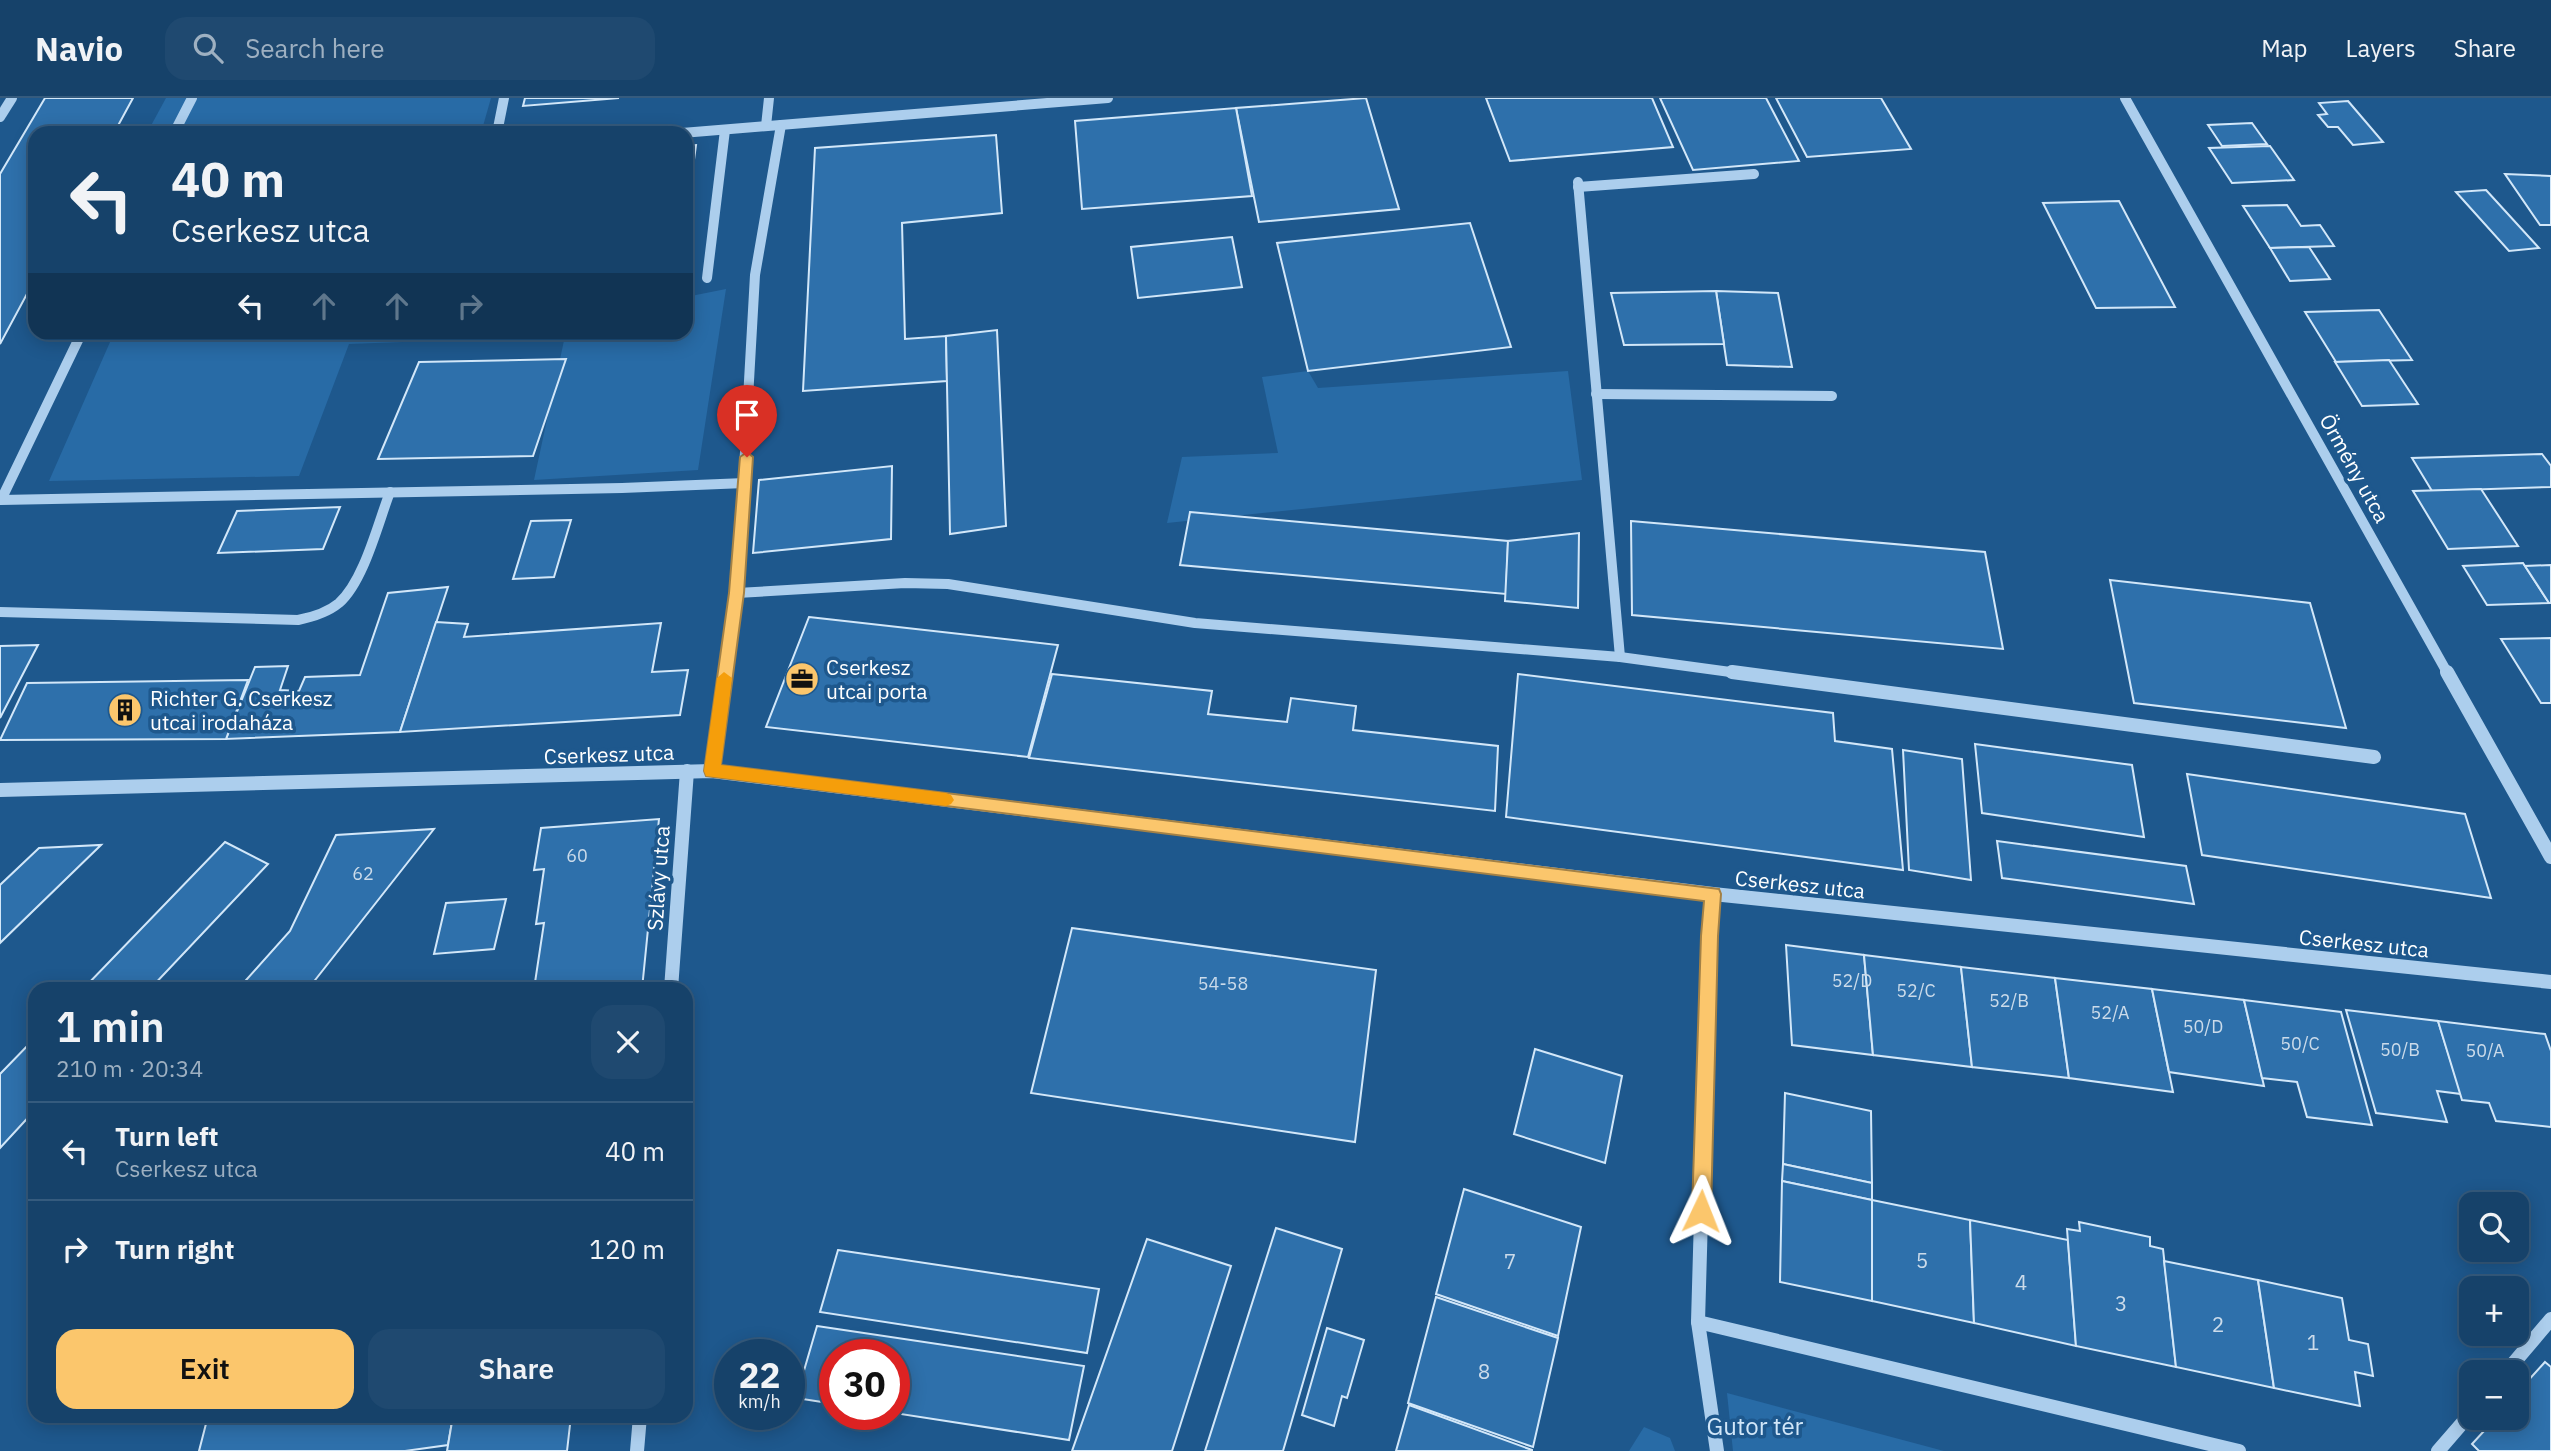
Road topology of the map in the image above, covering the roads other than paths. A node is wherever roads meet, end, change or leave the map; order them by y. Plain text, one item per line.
1 (12, 98) edge
2 (192, 98) edge
3 (504, 98) edge
4 (769, 98) edge
5 (1108, 98) edge
6 (2125, 98) edge
7 (0, 117) edge
8 (781, 125) junction
9 (178, 126) edge
10 (498, 126) edge
11 (766, 126) junction
12 (725, 130) junction
13 (693, 132) edge
14 (1754, 174) dead end
15 (1578, 184) joint
16 (707, 278) dead end
17 (78, 340) edge
18 (1596, 394) junction
19 (1832, 396) dead end
20 (745, 482) junction
21 (390, 492) junction
22 (1, 502) edge
23 (737, 593) junction
24 (0, 612) edge
25 (1620, 657) junction
26 (2374, 757) dead end
27 (687, 771) junction
28 (712, 771) junction
29 (0, 790) edge
30 (2551, 857) edge
31 (1713, 894) junction
32 (672, 982) edge
33 (2551, 982) edge
34 (2551, 1319) edge
35 (1698, 1322) junction
36 (2516, 1360) edge
37 (640, 1423) edge
38 (2459, 1427) edge
39 (638, 1451) edge
40 (1717, 1451) edge
41 (2239, 1451) edge
42 (2438, 1451) edge

1 - 7 street
2 - 9 street
3 - 10 street
4 - 11 street
5 - 8 street
6 - 30 street, Örmény utca
8 - 11 street
8 - 20 street
11 - 12 street
12 - 13 street
12 - 16 street
14 - 15 street
15 - 18 street
17 - 22 street
18 - 19 street
18 - 25 street
20 - 21 street
20 - 23 street
21 - 22 street
21 - 24 street
23 - 25 street
23 - 28 street
25 - 26 street
27 - 28 street, Cserkesz utca
27 - 29 street, Cserkesz utca
27 - 32 street, Szlávy utca
28 - 31 street, Cserkesz utca
31 - 33 street, Cserkesz utca
31 - 35 street
34 - 36 street
35 - 40 street
35 - 41 street
37 - 39 street
38 - 42 street

